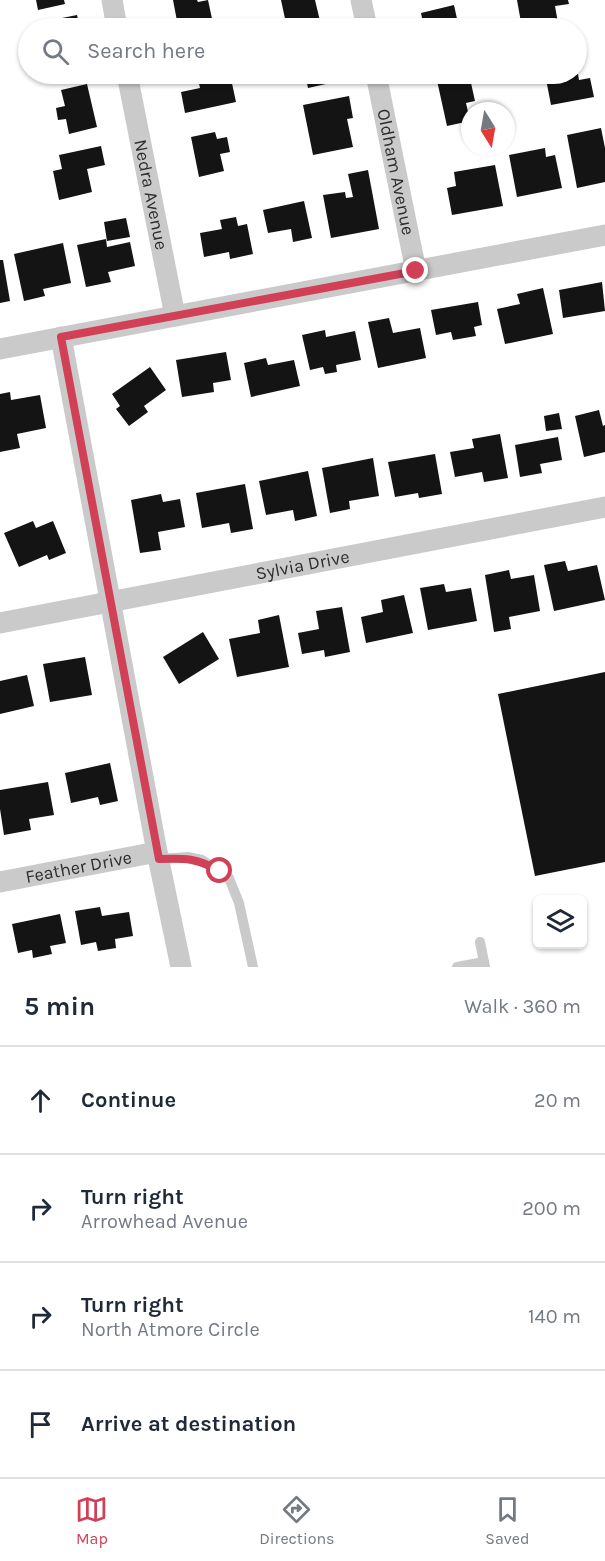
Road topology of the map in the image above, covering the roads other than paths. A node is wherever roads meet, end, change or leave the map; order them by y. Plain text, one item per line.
1 (112, 0) edge
2 (361, 0) edge
3 (115, 18) edge
4 (365, 18) edge
5 (129, 84) edge
6 (378, 84) edge
7 (605, 235) edge
8 (416, 271) junction
9 (175, 316) junction
10 (61, 337) junction
11 (0, 349) edge
12 (605, 507) edge
13 (110, 602) junction
14 (0, 623) edge
15 (158, 855) junction
16 (0, 882) edge
17 (480, 942) dead end
18 (484, 965) edge
19 (181, 967) edge
20 (253, 967) edge
21 (457, 967) edge

1 - 3 street
2 - 4 street
5 - 9 street, Nedra Avenue
6 - 8 street, Oldham Avenue
7 - 8 street
8 - 9 street
9 - 10 street
10 - 11 street
10 - 13 street
12 - 13 street, Sylvia Drive
13 - 14 street, Sylvia Drive
13 - 15 street
15 - 16 street, Feather Drive
15 - 19 street
15 - 20 lane
17 - 18 lane
18 - 21 lane

